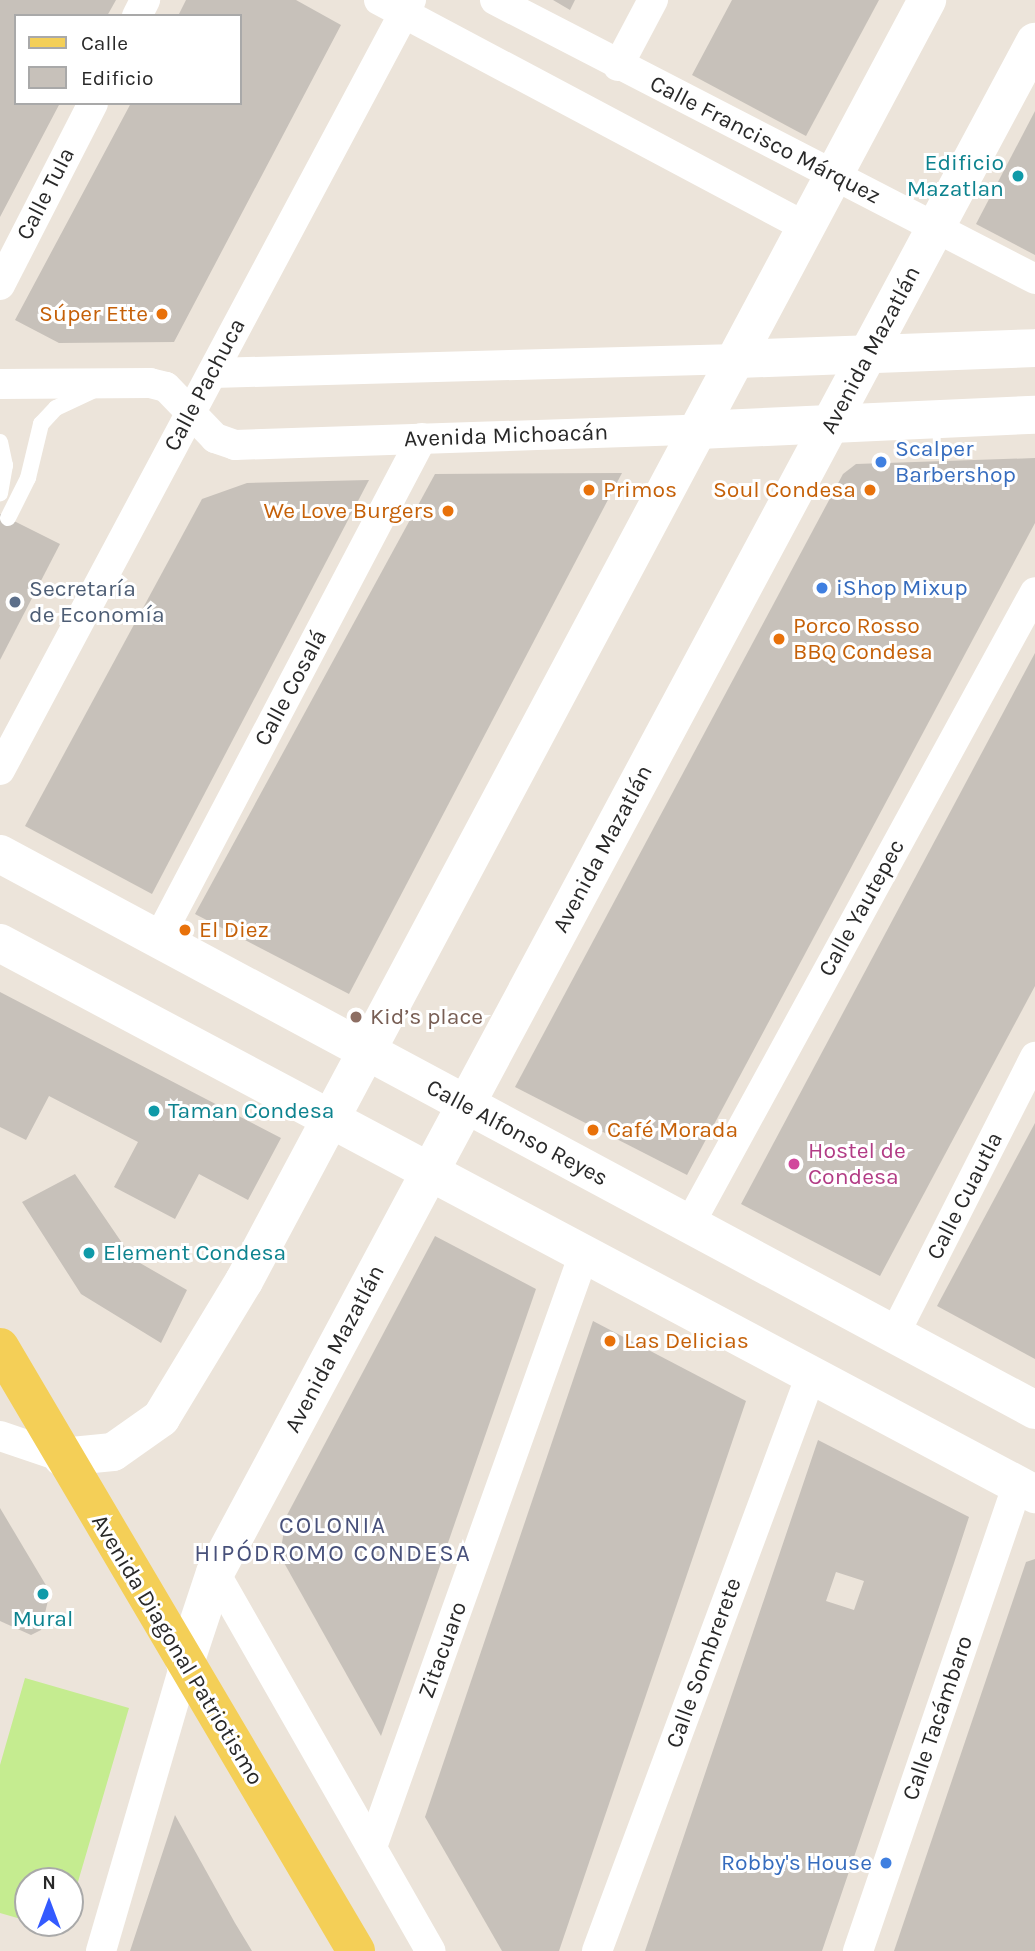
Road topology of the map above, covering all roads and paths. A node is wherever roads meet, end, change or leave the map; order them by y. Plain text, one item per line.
1 (495, 0) edge
2 (653, 0) edge
3 (927, 0) edge
4 (398, 4) edge
5 (1035, 42) edge
6 (618, 66) junction
7 (92, 105) edge
8 (834, 174) junction
9 (806, 227) junction
10 (935, 228) junction
11 (1035, 279) edge
12 (0, 285) edge
13 (1035, 348) edge
14 (868, 354) junction
15 (738, 359) junction
16 (213, 373) junction
17 (0, 384) edge
18 (112, 384) junction
19 (192, 410) junction
20 (1035, 415) edge
21 (831, 425) junction
22 (699, 430) junction
23 (422, 438) junction
24 (0, 442) edge
25 (0, 494) edge
26 (8, 518) dead end
27 (1035, 592) edge
28 (0, 770) edge
29 (0, 854) edge
30 (159, 938) junction
31 (0, 943) edge
32 (368, 1053) junction
33 (1035, 1057) edge
34 (466, 1105) junction
35 (332, 1120) junction
36 (429, 1172) junction
37 (689, 1225) junction
38 (584, 1254) junction
39 (894, 1335) junction
40 (0, 1347) edge
41 (811, 1375) junction
42 (1035, 1410) edge
43 (0, 1436) edge
44 (62, 1457) junction
45 (1026, 1490) edge
46 (215, 1573) junction
47 (185, 1663) junction
48 (372, 1847) junction
49 (101, 1951) edge
50 (356, 1951) edge
51 (431, 1951) edge
52 (597, 1951) edge
53 (858, 1951) edge

1 - 6 street, Calle Francisco Márquez
2 - 6 street
3 - 8 main road
4 - 9 street
4 - 16 street, Calle Pachuca
5 - 10 main road, Avenida Mazatlán
6 - 8 street, Calle Francisco Márquez
7 - 12 street, Calle Tula
8 - 9 main road
8 - 10 street, Calle Francisco Márquez
9 - 15 main road
10 - 11 street, Calle Francisco Márquez
10 - 14 main road, Avenida Mazatlán
13 - 14 main road
14 - 15 main road
14 - 21 main road, Avenida Mazatlán
15 - 16 street
15 - 22 main road
16 - 19 street, Calle Pachuca
17 - 18 street, Avenida Michoacán
18 - 19 street, Avenida Michoacán
18 - 26 lane
19 - 23 street, Avenida Michoacán
19 - 28 street, Calle Pachuca
20 - 21 main road, Avenida Michoacán
21 - 22 main road, Avenida Michoacán
21 - 34 main road, Avenida Mazatlán
22 - 23 street, Avenida Michoacán
22 - 32 main road
23 - 30 street, Calle Cosalá
24 - 25 lane
27 - 37 street, Calle Yautepec
29 - 30 main road, Calle Alfonso Reyes
30 - 32 main road, Calle Alfonso Reyes
31 - 35 main road
32 - 34 main road, Calle Alfonso Reyes
32 - 35 main road
33 - 39 street, Calle Cuautla
34 - 36 main road, Avenida Mazatlán
34 - 37 main road, Calle Alfonso Reyes
35 - 36 main road
35 - 44 main road
36 - 38 main road
36 - 46 main road, Avenida Mazatlán
37 - 39 main road, Calle Alfonso Reyes
38 - 41 main road
38 - 48 street, Zitacuaro
39 - 42 main road, Calle Alfonso Reyes
40 - 44 main road, Avenida Diagonal Patriotismo
41 - 45 main road
41 - 52 street, Calle Sombrerete
43 - 44 street
44 - 47 main road, Avenida Diagonal Patriotismo
45 - 53 street, Calle Tacámbaro
46 - 47 main road, Avenida Mazatlán
46 - 48 street
47 - 49 street
47 - 50 main road, Avenida Diagonal Patriotismo
48 - 51 street

